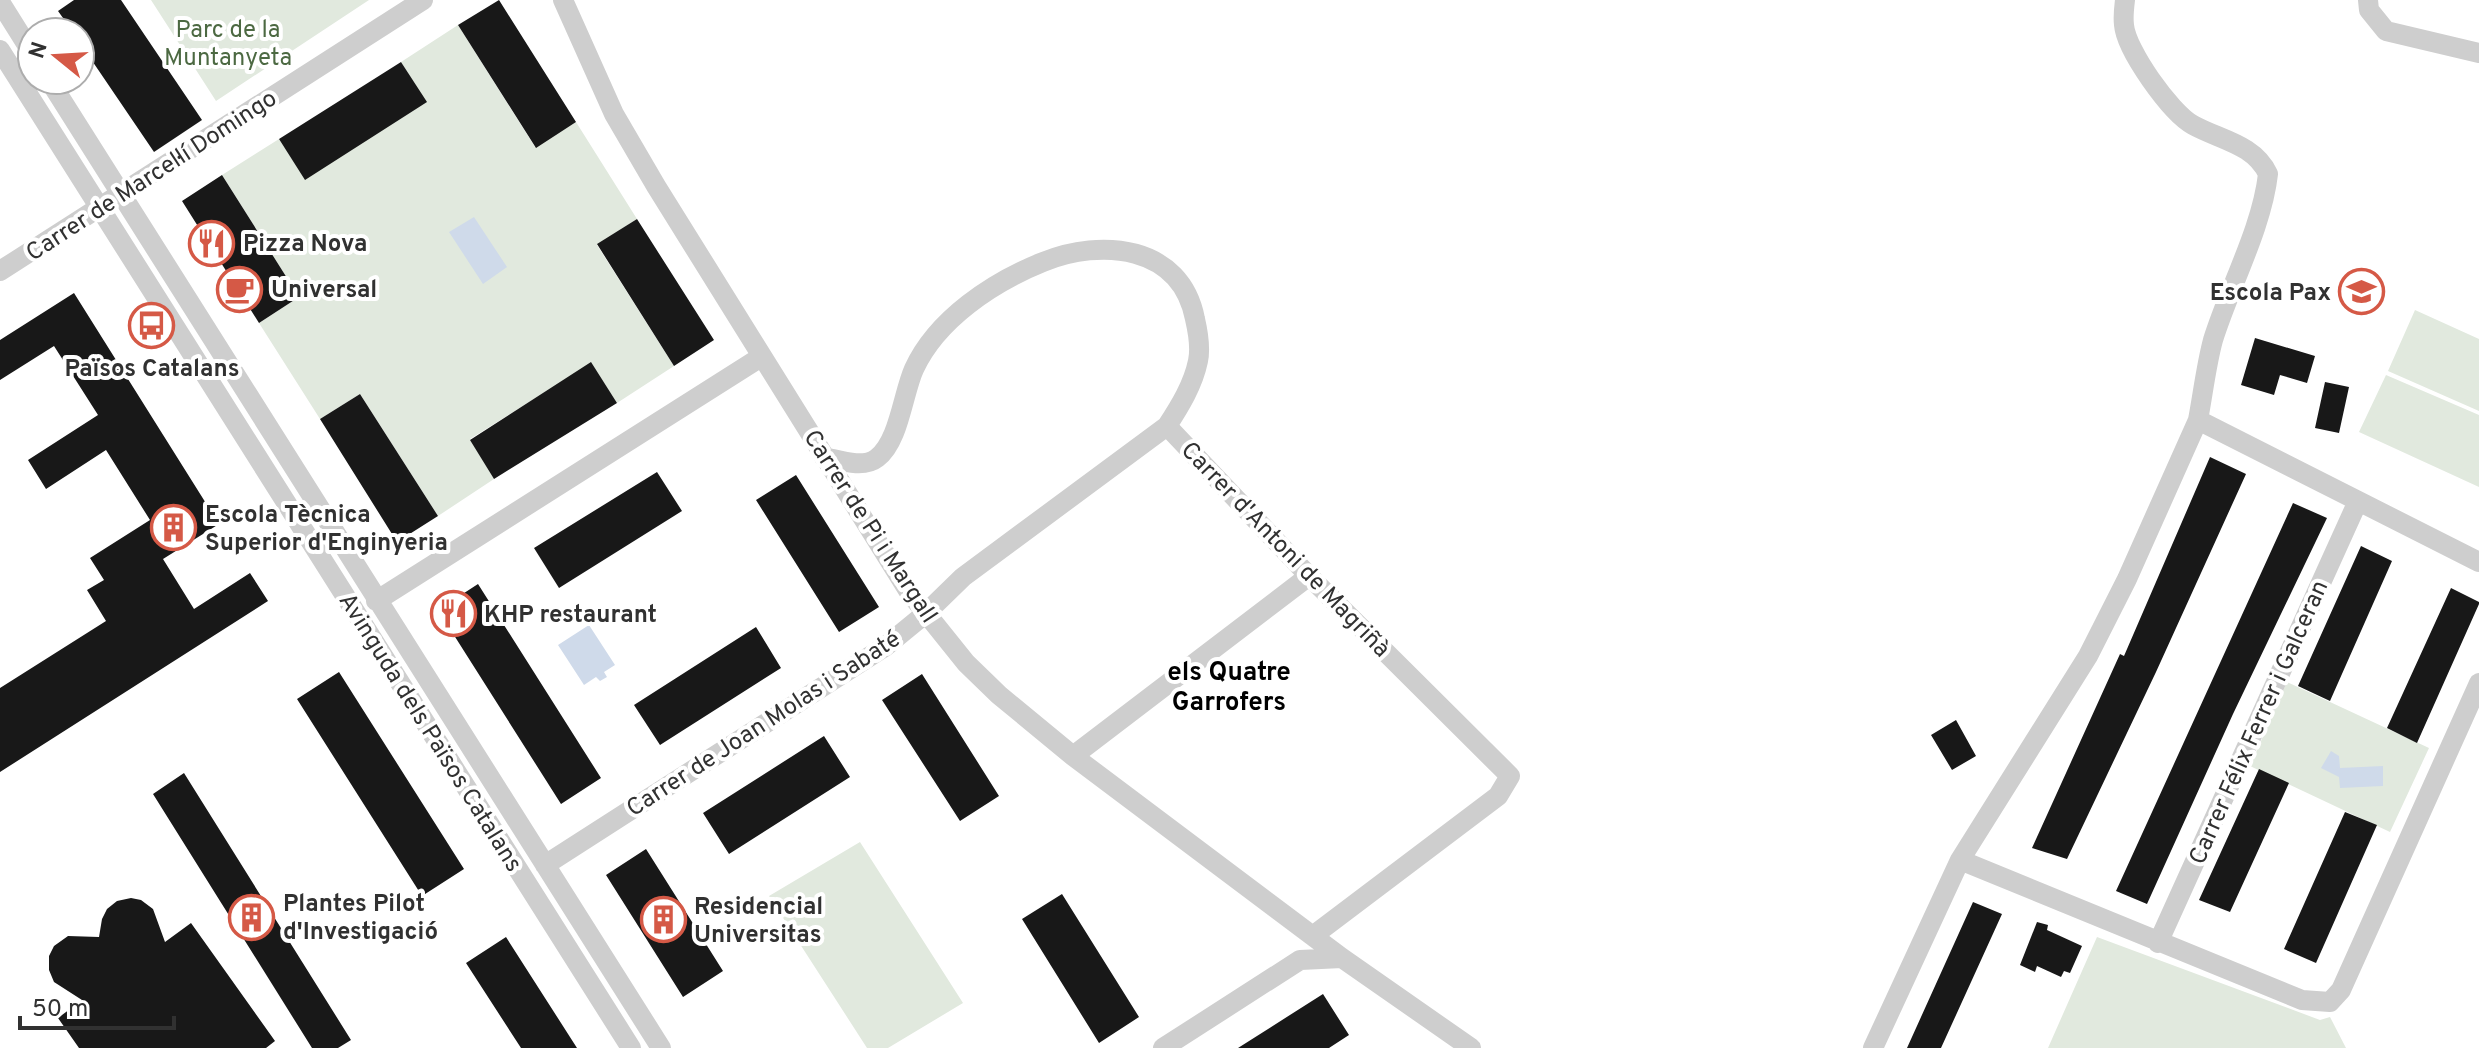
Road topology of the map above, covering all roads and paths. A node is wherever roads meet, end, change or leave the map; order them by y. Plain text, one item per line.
1 (423, 0) edge
2 (563, 0) edge
3 (2125, 0) edge
4 (2368, 0) edge
5 (0, 2) edge
6 (16, 28) edge
7 (0, 50) edge
8 (2479, 53) edge
9 (59, 96) edge
10 (122, 195) junction
11 (100, 208) junction
12 (0, 271) edge
13 (761, 357) junction
14 (2198, 420) junction
15 (1167, 426) junction
16 (824, 457) junction
17 (2358, 501) junction
18 (2479, 562) edge
19 (1309, 576) junction
20 (376, 601) junction
21 (925, 614) junction
22 (2479, 683) edge
23 (1073, 756) junction
24 (1960, 860) junction
25 (545, 865) junction
26 (1314, 935) junction
27 (2158, 943) junction
28 (1342, 958) junction
29 (631, 1048) edge
30 (661, 1048) edge
31 (1163, 1048) edge
32 (1471, 1048) edge
33 (1873, 1048) edge

1 - 10 street, Carrer de Marcel·lí Domingo
2 - 13 street, Carrer de Pi i Margall
3 - 14 street
4 - 8 street
5 - 6 street
7 - 11 street, Avinguda dels Països Catalans
9 - 10 street, Avinguda dels Països Catalans
10 - 11 street, Carrer de Marcel·lí Domingo
10 - 20 street, Avinguda dels Països Catalans
11 - 12 street, Carrer de Marcel·lí Domingo
11 - 29 street, Avinguda dels Països Catalans
13 - 16 street, Carrer de Pi i Margall
13 - 20 street
14 - 17 street
14 - 24 street
15 - 16 street, Carrer d'Antoni de Magriñà
15 - 19 street, Carrer d'Antoni de Magriñà
15 - 21 street, Carrer de Joan Molas i Sabaté
16 - 21 street, Carrer de Pi i Margall
17 - 18 street
17 - 27 street, Carrer Félix Ferrer i Galceran
19 - 23 street
19 - 26 street, Carrer d'Antoni de Magriñà
20 - 25 street, Avinguda dels Països Catalans
21 - 23 street, Carrer de Pi i Margall
21 - 25 street, Carrer de Joan Molas i Sabaté
22 - 27 street
23 - 26 street, Carrer de Pi i Margall
24 - 27 street
24 - 33 street
25 - 30 street, Avinguda dels Països Catalans
26 - 28 street, Carrer de Pi i Margall
28 - 31 street
28 - 32 street, Carrer de Pi i Margall

